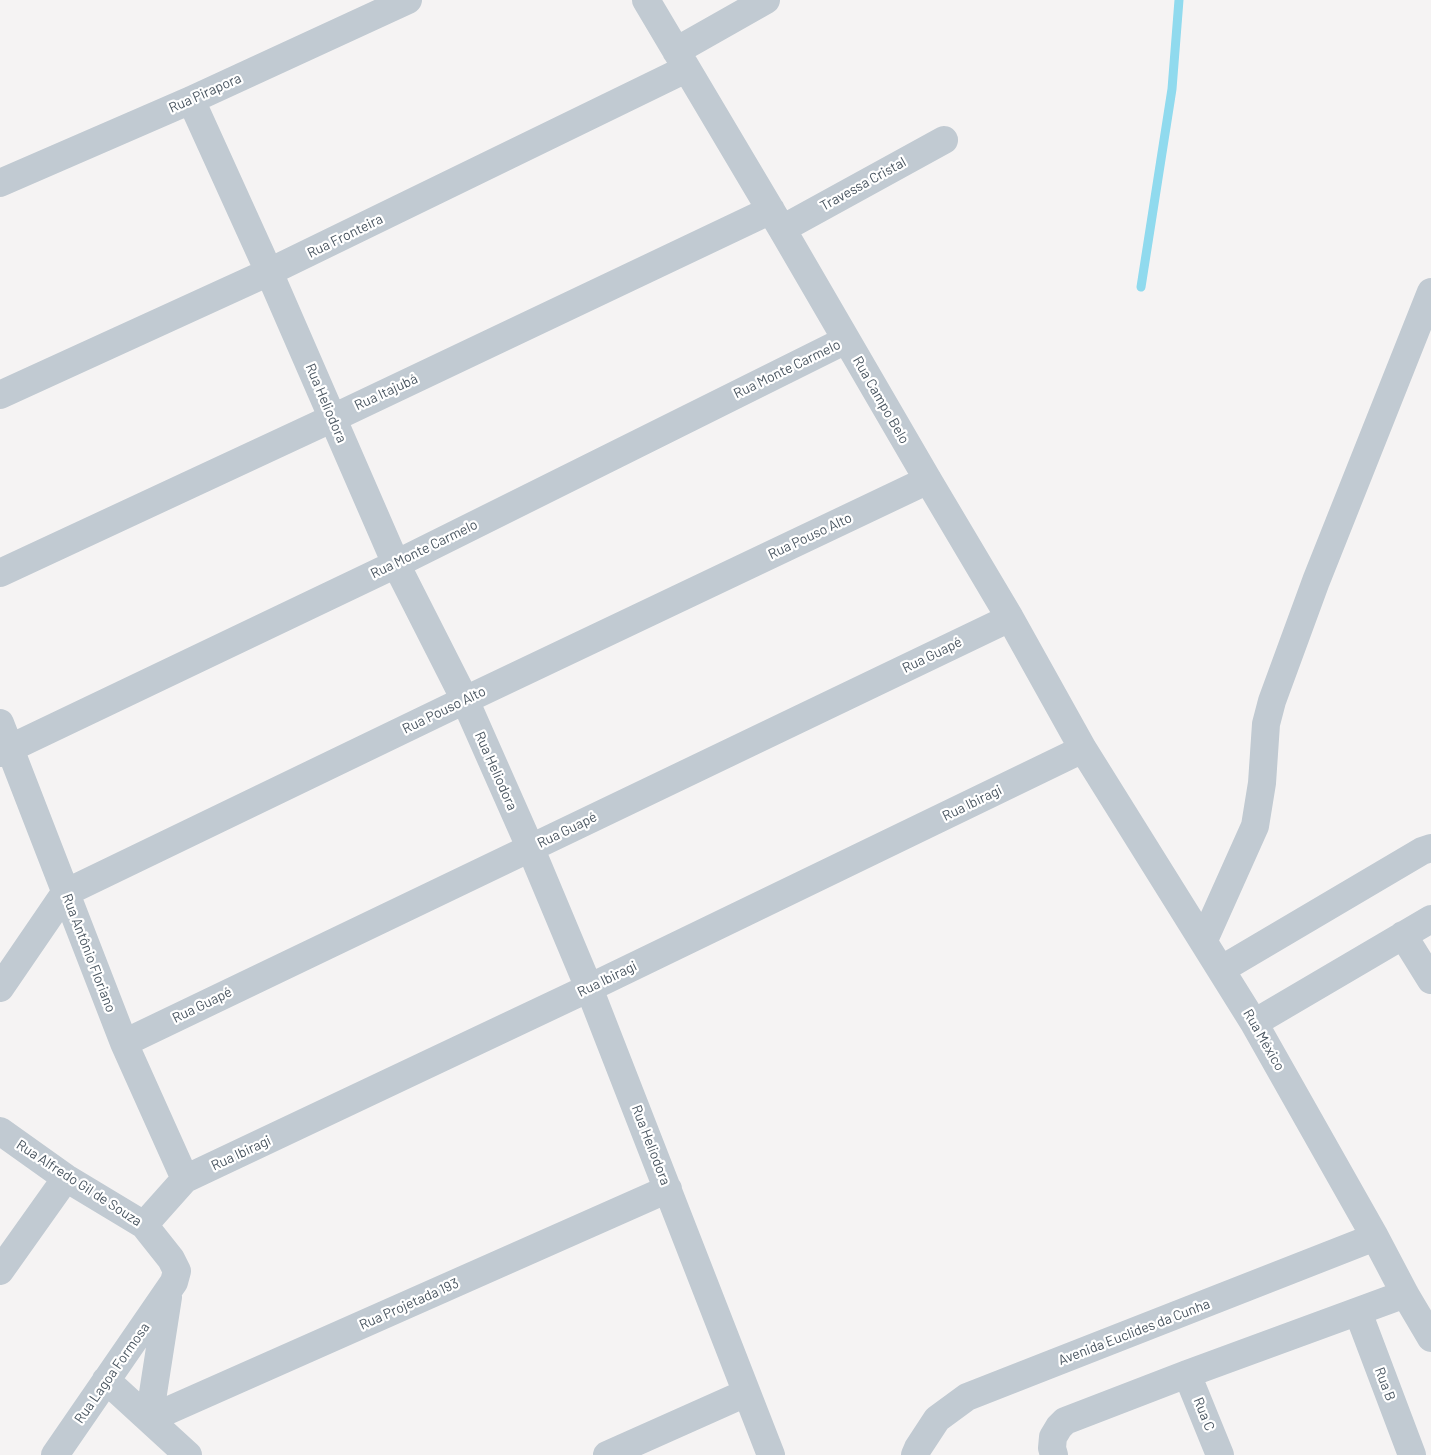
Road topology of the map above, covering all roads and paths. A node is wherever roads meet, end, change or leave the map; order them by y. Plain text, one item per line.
1 (408, 0) edge
2 (646, 0) edge
3 (766, 0) edge
4 (681, 60) junction
5 (191, 100) junction
6 (944, 140) dead end
7 (0, 183) edge
8 (777, 219) junction
9 (270, 272) junction
10 (1431, 292) edge
11 (846, 340) junction
12 (0, 395) edge
13 (333, 418) junction
14 (928, 480) junction
15 (396, 564) junction
16 (0, 573) edge
17 (1010, 618) junction
18 (465, 700) junction
19 (0, 723) edge
20 (1083, 750) junction
21 (5, 751) edge
22 (530, 848) junction
23 (1431, 848) edge
24 (65, 893) junction
25 (1431, 919) edge
26 (1403, 935) junction
27 (1204, 940) junction
28 (1222, 969) junction
29 (1431, 980) edge
30 (0, 988) edge
31 (589, 988) junction
32 (1254, 1023) junction
33 (124, 1043) junction
34 (0, 1131) edge
35 (66, 1178) junction
36 (185, 1179) junction
37 (668, 1189) junction
38 (144, 1225) junction
39 (1376, 1237) junction
40 (0, 1271) edge
41 (169, 1290) junction
42 (1405, 1294) junction
43 (1358, 1312) junction
44 (1431, 1338) edge
45 (1187, 1374) junction
46 (106, 1380) junction
47 (746, 1393) junction
48 (149, 1419) junction
49 (55, 1455) edge
50 (188, 1455) edge
51 (607, 1455) edge
52 (771, 1455) edge
53 (916, 1455) edge
54 (1054, 1455) edge
55 (1220, 1455) edge
56 (1412, 1455) edge

1 - 5 street, Rua Pirapora
2 - 4 street, Rua Campo Belo
3 - 4 street, Rua Fronteira
4 - 8 street, Rua Campo Belo
4 - 9 street, Rua Fronteira
5 - 7 street, Rua Pirapora
5 - 9 street, Rua Heliodora
6 - 8 street, Travessa Cristal
8 - 11 street, Rua Campo Belo
8 - 13 street, Rua Itajubá
9 - 12 street, Rua Fronteira
9 - 13 street, Rua Heliodora
10 - 27 street
11 - 14 street, Rua Campo Belo
11 - 15 street, Rua Monte Carmelo
13 - 15 street, Rua Heliodora
13 - 16 street, Rua Itajubá
14 - 17 street, Rua Campo Belo
14 - 18 street, Rua Pouso Alto
15 - 18 street, Rua Heliodora
15 - 21 street, Rua Monte Carmelo
17 - 20 street, Rua Campo Belo
17 - 22 street, Rua Guapé
18 - 22 street, Rua Heliodora
18 - 24 street, Rua Pouso Alto
19 - 21 street, Rua Antônio Floriano
20 - 27 street, Rua México
20 - 31 street, Rua Ibiragi
21 - 24 street, Rua Antônio Floriano
22 - 31 street, Rua Heliodora
22 - 33 street, Rua Guapé
23 - 28 street
24 - 30 street, Rua Pouso Alto
24 - 33 street, Rua Antônio Floriano
25 - 26 street
26 - 29 street
26 - 32 street
27 - 28 street, Rua México
28 - 32 street, Rua México
31 - 36 street, Rua Ibiragi
31 - 37 street, Rua Heliodora
32 - 39 street, Rua México
33 - 36 street, Rua Antônio Floriano
34 - 35 street, Rua Alfredo Gil de Souza
35 - 38 street, Rua Alfredo Gil de Souza
35 - 40 street
36 - 38 street, Rua Ibiragi
37 - 47 street, Rua Heliodora
37 - 48 street, Rua Projetada 193
38 - 41 street, Rua Alfredo Gil de Souza
39 - 42 street, Rua México
39 - 53 street, Avenida Euclides da Cunha
41 - 46 street, Rua Lagoa Formosa
41 - 48 street
42 - 43 street
42 - 44 street, Rua México
43 - 45 street
43 - 56 street, Rua B
45 - 54 street
45 - 55 street, Rua C
46 - 48 street
46 - 49 street, Rua Lagoa Formosa
47 - 51 street
47 - 52 street, Rua Heliodora
48 - 50 street

